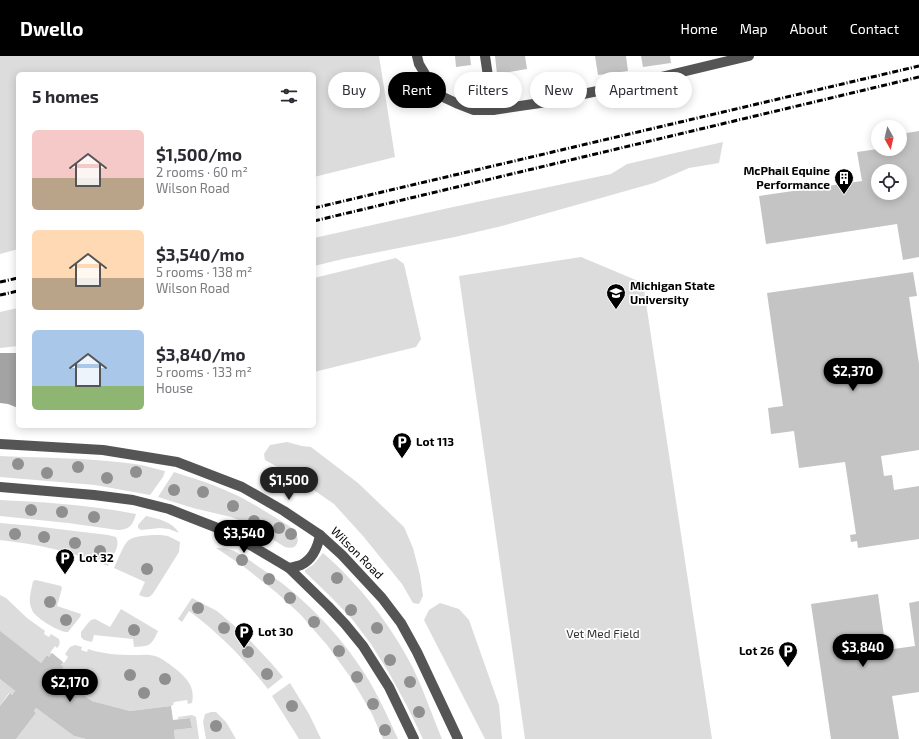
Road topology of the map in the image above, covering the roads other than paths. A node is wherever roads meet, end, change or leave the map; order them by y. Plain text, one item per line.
1 (417, 56) edge
2 (485, 56) edge
3 (750, 56) edge
4 (493, 110) junction
5 (0, 444) edge
6 (0, 487) edge
7 (320, 535) junction
8 (289, 568) junction
9 (414, 739) edge
10 (458, 739) edge

1 - 4 street
2 - 4 street
3 - 4 street
5 - 7 street, Wilson Road
6 - 8 street
7 - 8 street
7 - 10 street, Wilson Road
8 - 9 street

